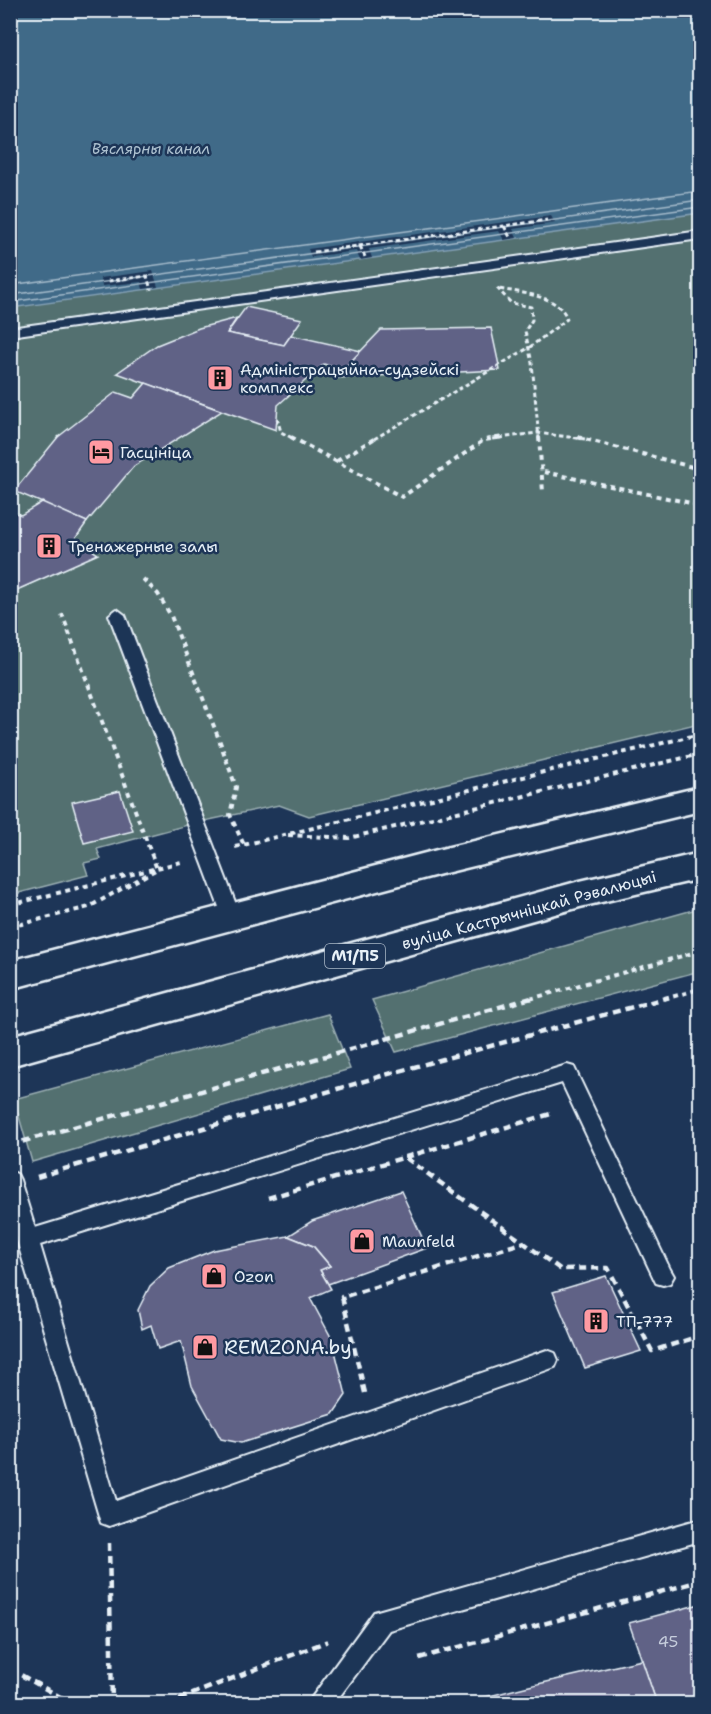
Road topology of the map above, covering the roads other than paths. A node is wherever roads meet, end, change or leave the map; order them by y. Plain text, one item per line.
1 (700, 235) edge
2 (10, 332) edge
3 (117, 615) dead end
4 (700, 799) edge
5 (700, 866) edge
6 (231, 915) junction
7 (10, 975) edge
8 (10, 1051) edge
9 (11, 1182) edge
10 (30, 1239) junction
11 (663, 1276) dead end
12 (547, 1360) dead end
13 (700, 1530) edge
14 (319, 1704) edge

1 - 2 lane
3 - 6 lane
4 - 6 highway
5 - 8 highway, вуліца Кастрычніцкай Рэвалюцыі / М1/П5
6 - 7 highway
9 - 10 lane
10 - 11 lane
10 - 12 lane
13 - 14 lane

